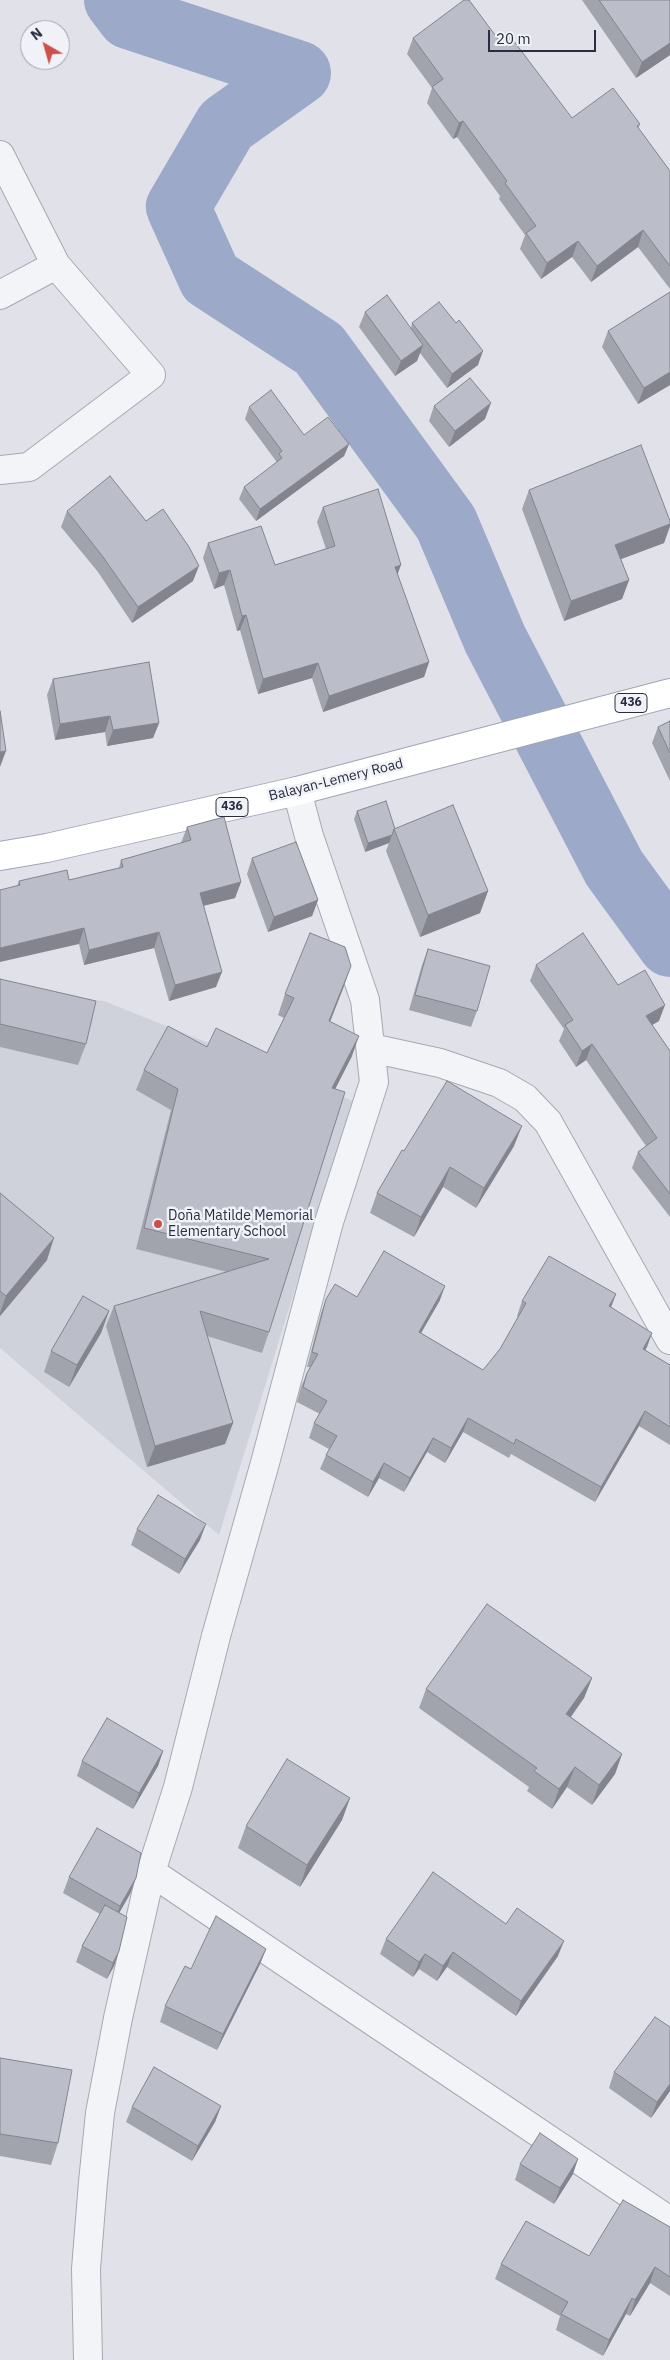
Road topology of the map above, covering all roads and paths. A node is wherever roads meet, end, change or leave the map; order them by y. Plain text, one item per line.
1 (0, 155) edge
2 (56, 265) junction
3 (0, 295) edge
4 (0, 470) edge
5 (670, 693) edge
6 (297, 791) junction
7 (0, 856) edge
8 (370, 1048) junction
9 (670, 1340) edge
10 (151, 1872) junction
11 (670, 2221) edge
12 (88, 2360) edge

1 - 2 street
2 - 3 street
2 - 4 street
5 - 6 main road, Balayan-Lemery Road / 436
6 - 7 main road, Balayan-Lemery Road / 436
6 - 8 street
8 - 9 street
8 - 10 street
10 - 11 street
10 - 12 street

